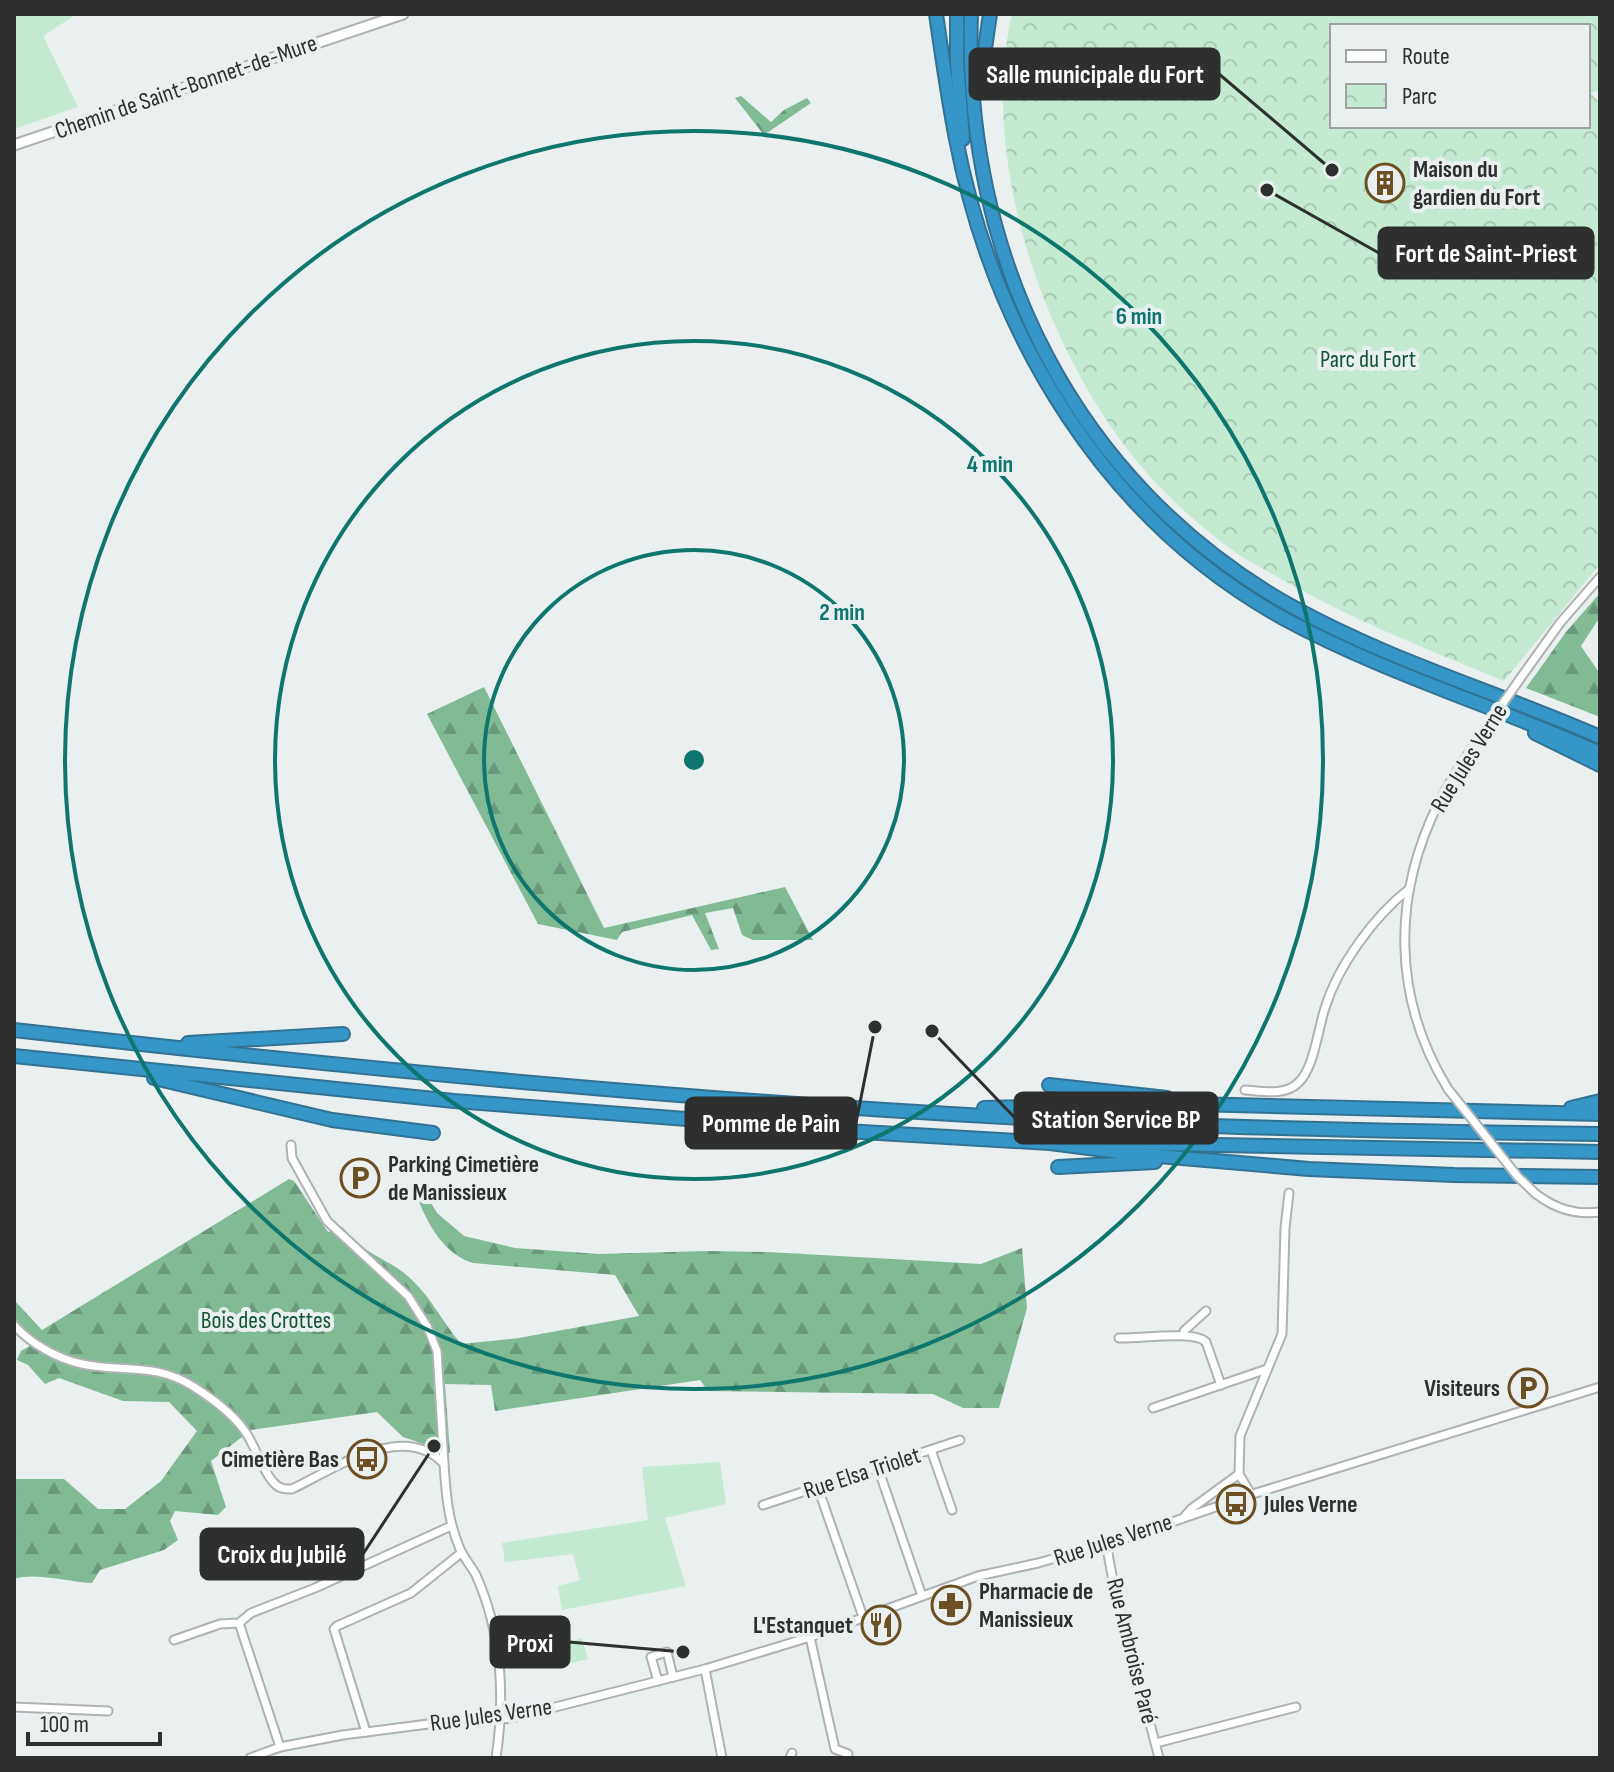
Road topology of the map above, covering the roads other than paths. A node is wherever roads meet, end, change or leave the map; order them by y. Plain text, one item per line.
1 (403, 14) edge
2 (936, 14) edge
3 (957, 14) edge
4 (971, 14) edge
5 (990, 14) edge
6 (975, 121) junction
7 (14, 145) edge
8 (984, 240) junction
9 (1600, 577) edge
10 (1464, 697) junction
11 (1528, 707) junction
12 (1600, 731) edge
13 (1600, 737) edge
14 (1600, 753) edge
15 (1600, 765) edge
16 (1409, 889) junction
17 (14, 1030) edge
18 (343, 1034) dead end
19 (149, 1045) junction
20 (14, 1056) edge
21 (104, 1066) junction
22 (1049, 1085) dead end
23 (1245, 1090) dead end
24 (1600, 1101) edge
25 (1234, 1105) junction
26 (885, 1109) junction
27 (1548, 1111) junction
28 (1600, 1114) edge
29 (433, 1133) dead end
30 (1600, 1134) edge
31 (1050, 1143) junction
32 (291, 1145) dead end
33 (1600, 1152) edge
34 (1202, 1161) junction
35 (1058, 1167) dead end
36 (1600, 1177) edge
37 (1289, 1193) dead end
38 (1600, 1212) edge
39 (1206, 1311) dead end
40 (14, 1325) edge
41 (1184, 1335) junction
42 (1119, 1338) dead end
43 (1267, 1369) junction
44 (1221, 1385) junction
45 (1600, 1387) edge
46 (1153, 1408) dead end
47 (960, 1440) dead end
48 (931, 1450) junction
49 (444, 1464) junction
50 (878, 1468) junction
51 (1239, 1474) junction
52 (818, 1488) junction
53 (1251, 1494) junction
54 (763, 1505) dead end
55 (952, 1510) dead end
56 (1184, 1517) junction
57 (451, 1526) junction
58 (1109, 1543) junction
59 (461, 1553) junction
60 (922, 1596) junction
61 (863, 1617) junction
62 (239, 1623) junction
63 (810, 1637) junction
64 (174, 1640) dead end
65 (705, 1669) junction
66 (673, 1677) junction
67 (658, 1681) junction
68 (14, 1707) edge
69 (1296, 1707) dead end
70 (108, 1711) dead end
71 (501, 1718) junction
72 (366, 1732) junction
73 (1156, 1743) junction
74 (280, 1747) junction
75 (848, 1754) dead end
76 (250, 1758) edge
77 (496, 1758) edge
78 (722, 1758) edge
79 (1159, 1758) edge

1 - 7 street, Chemin de Saint-Bonnet-de-Mure
2 - 8 highway
3 - 8 highway
4 - 6 highway
5 - 6 highway
6 - 11 highway
8 - 10 highway
9 - 16 street, Rue Jules Verne, bridge
10 - 14 highway
10 - 15 highway
11 - 12 highway
11 - 13 highway
16 - 23 street
16 - 38 street, Rue Jules Verne, bridge
17 - 19 highway
18 - 19 highway
19 - 26 highway
20 - 21 highway
21 - 29 highway
21 - 31 highway
22 - 25 highway
24 - 27 highway
25 - 26 highway
25 - 27 highway
26 - 30 highway
27 - 28 highway
31 - 33 highway
31 - 34 highway
32 - 49 street
34 - 35 highway
34 - 36 highway
37 - 43 street
39 - 41 street
40 - 49 street
41 - 42 street
41 - 44 street
43 - 44 street
43 - 51 street
44 - 46 street
45 - 53 street, Rue Jules Verne
47 - 48 street, Rue Elsa Triolet
48 - 50 street, Rue Elsa Triolet
48 - 55 street
49 - 57 street
50 - 52 street, Rue Elsa Triolet
50 - 60 street
51 - 53 street
51 - 56 street
52 - 54 street, Rue Elsa Triolet
52 - 61 street
53 - 56 street, Rue Jules Verne
56 - 58 street, Rue Jules Verne
57 - 59 street
57 - 62 street
58 - 60 street, Rue Jules Verne
58 - 73 street, Rue Ambroise Paré
59 - 71 street
59 - 72 street
60 - 61 street, Rue Jules Verne
61 - 63 street, Rue Jules Verne
62 - 64 street
62 - 74 street
63 - 65 street, Rue Jules Verne
63 - 75 street
65 - 66 street, Rue Jules Verne
65 - 78 street
66 - 67 street, Rue Jules Verne
66 - 67 street
67 - 71 street, Rue Jules Verne
68 - 70 street
69 - 73 street
71 - 72 street, Rue Jules Verne
71 - 77 street
72 - 74 street, Rue Jules Verne
73 - 79 street, Rue Ambroise Paré
74 - 76 street, Rue Jules Verne

